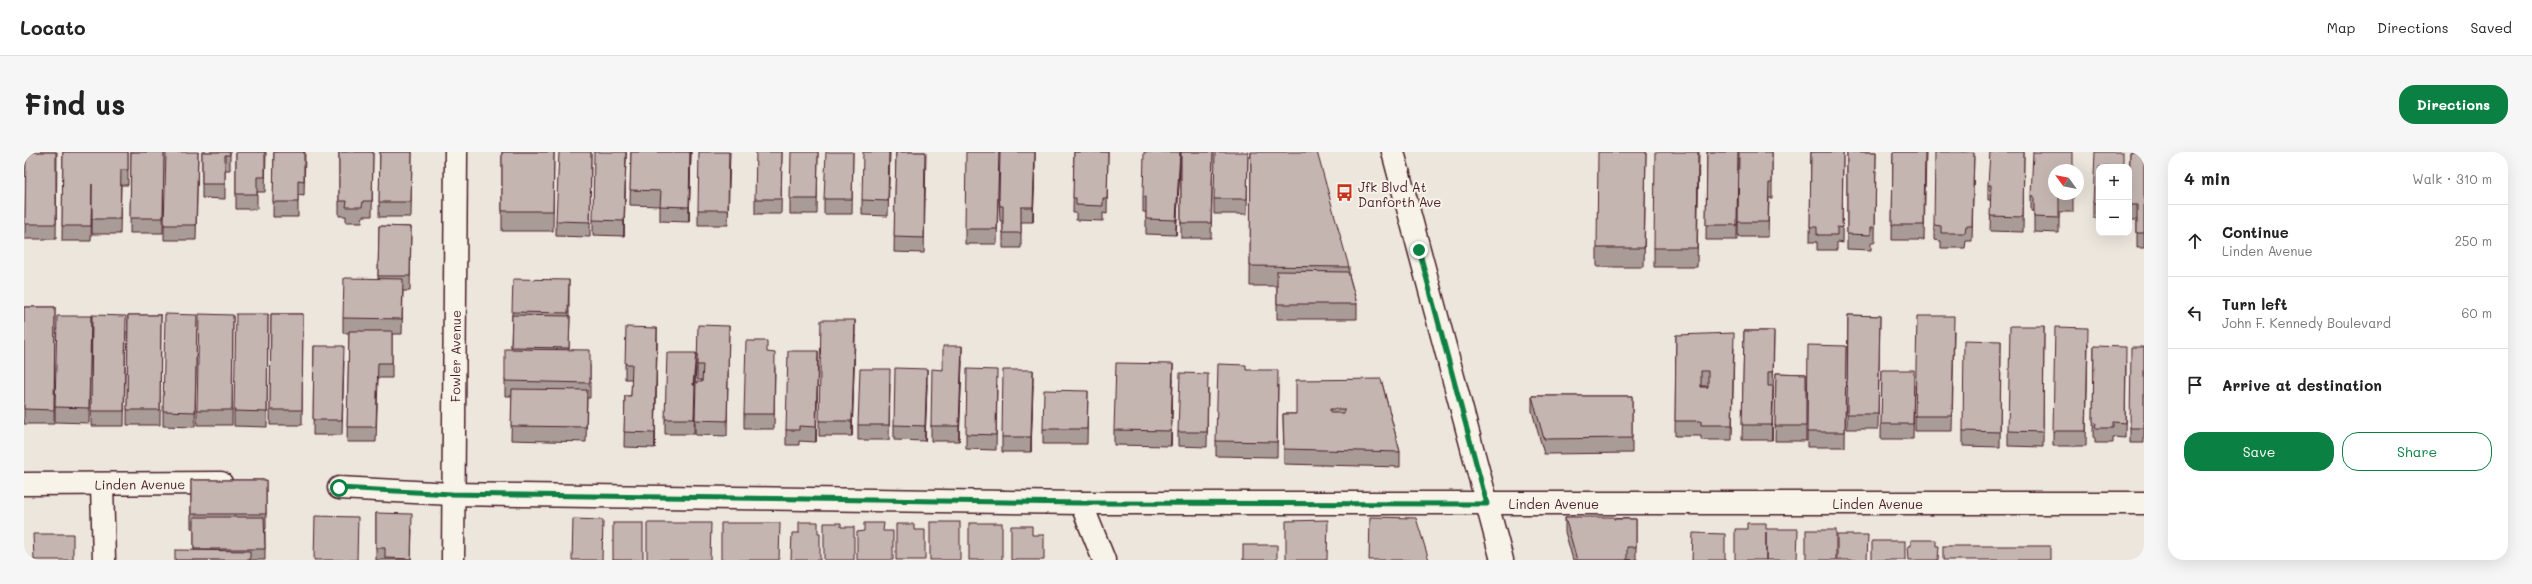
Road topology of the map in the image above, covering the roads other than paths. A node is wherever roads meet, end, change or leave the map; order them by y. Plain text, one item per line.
1 (456, 152) edge
2 (1393, 152) edge
3 (240, 483) edge
4 (24, 484) edge
5 (102, 485) junction
6 (339, 488) dead end
7 (452, 494) junction
8 (1081, 503) junction
9 (2144, 503) edge
10 (1487, 504) junction
11 (104, 560) edge
12 (453, 560) edge
13 (1104, 560) edge
14 (1502, 560) edge

1 - 7 street, Fowler Avenue
2 - 10 street
3 - 5 street, Linden Avenue
4 - 5 street, Linden Avenue
5 - 11 street
6 - 7 street, Linden Avenue
7 - 8 street, Linden Avenue
7 - 12 street, Fowler Avenue
8 - 10 street, Linden Avenue
8 - 13 street
9 - 10 street, Linden Avenue
10 - 14 street

